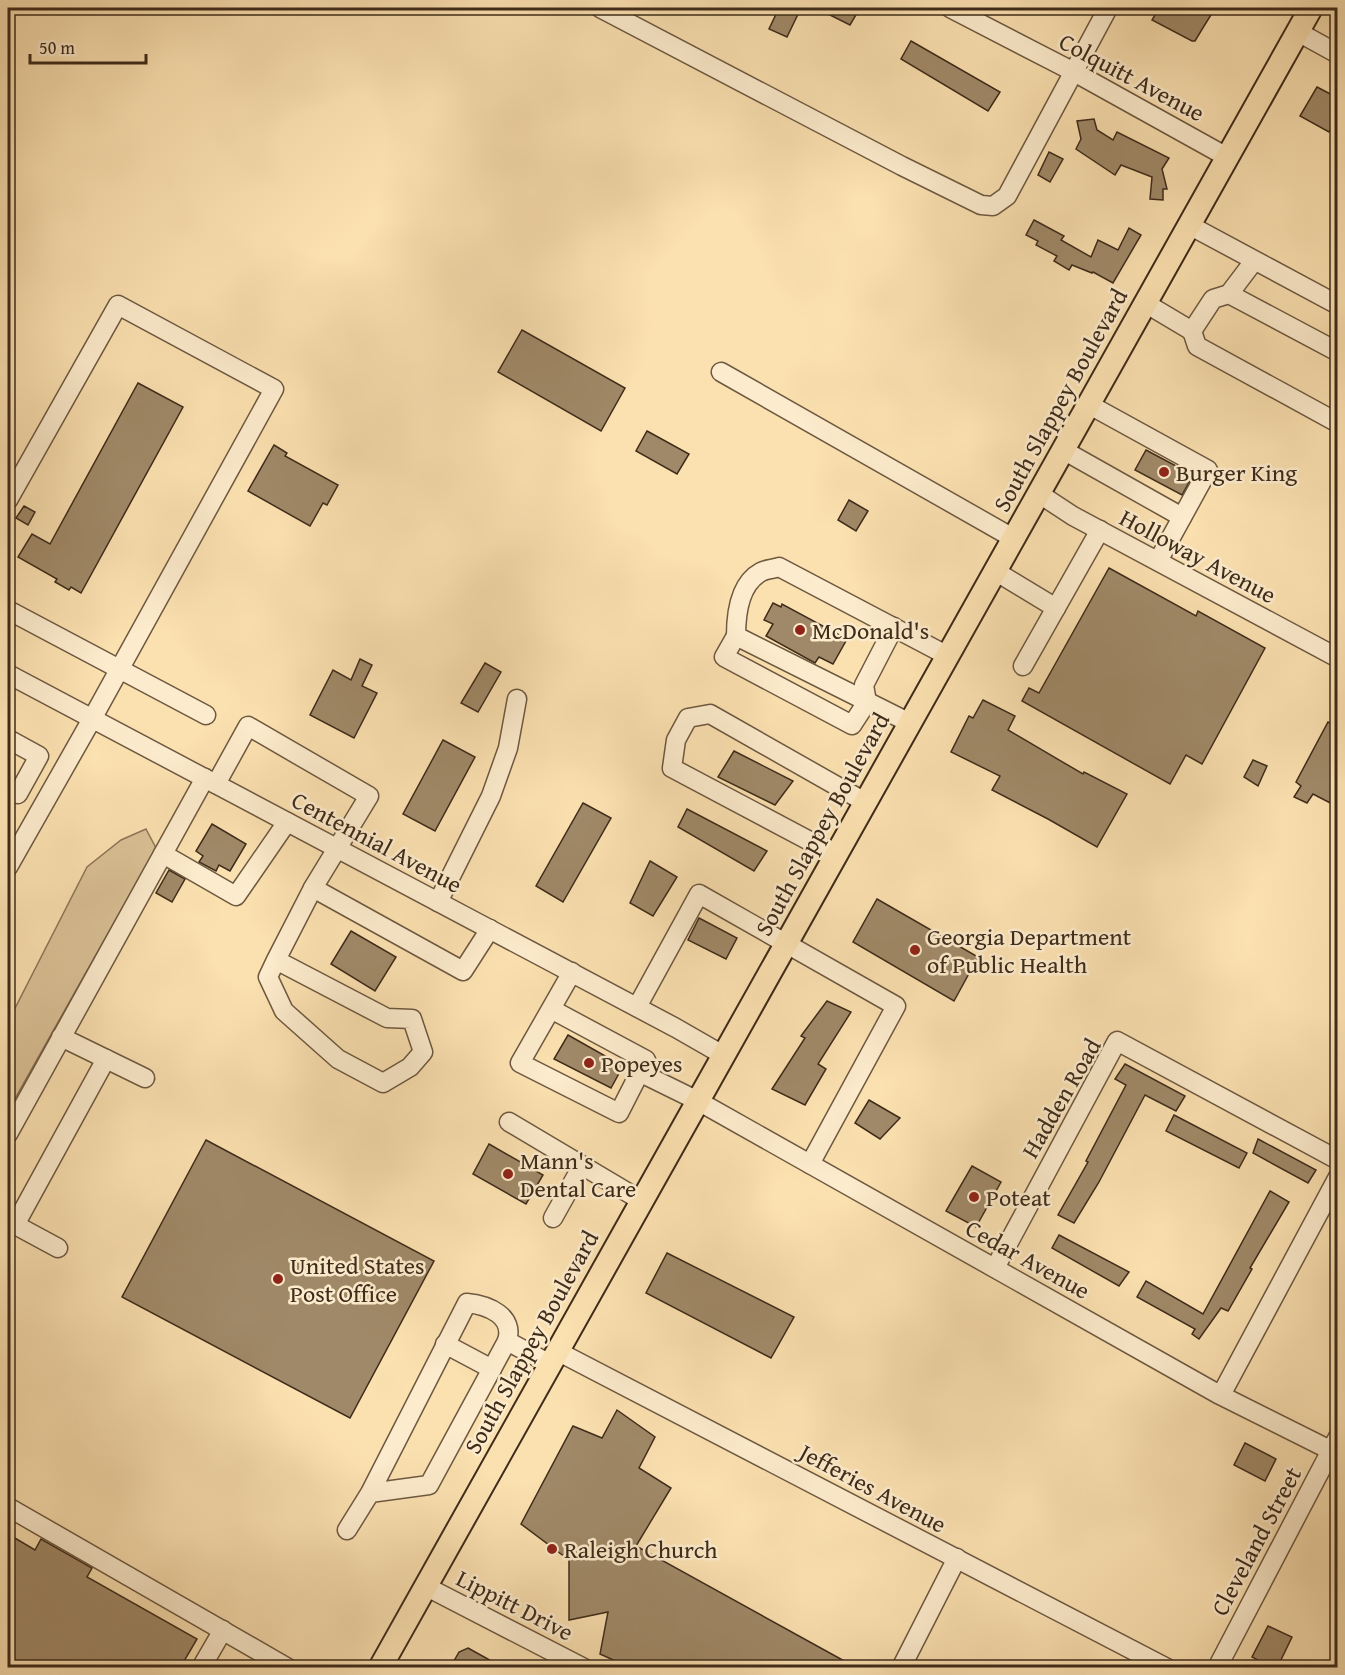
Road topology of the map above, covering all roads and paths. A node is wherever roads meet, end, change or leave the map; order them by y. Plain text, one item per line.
1 (600, 8) edge
2 (950, 8) edge
3 (1108, 8) edge
4 (1311, 8) edge
5 (1298, 32) junction
6 (1338, 54) edge
7 (1074, 72) junction
8 (1227, 157) junction
9 (1189, 225) junction
10 (1254, 261) junction
11 (1229, 294) junction
12 (1145, 303) junction
13 (1338, 305) edge
14 (1192, 331) junction
15 (1338, 352) edge
16 (721, 372) dead end
17 (1088, 404) junction
18 (1338, 423) edge
19 (1063, 450) junction
20 (1038, 493) junction
21 (8, 500) edge
22 (1186, 509) junction
23 (1100, 530) junction
24 (1013, 538) junction
25 (1158, 561) junction
26 (995, 571) junction
27 (1056, 608) junction
28 (8, 610) edge
29 (894, 627) junction
30 (736, 636) junction
31 (948, 656) junction
32 (1338, 658) edge
33 (1023, 666) dead end
34 (119, 671) junction
35 (8, 674) edge
36 (517, 699) dead end
37 (867, 702) junction
38 (206, 716) dead end
39 (92, 719) junction
40 (909, 723) junction
41 (8, 739) edge
42 (211, 781) junction
43 (13, 791) edge
44 (865, 802) junction
45 (42, 807) junction
46 (287, 822) junction
47 (337, 848) junction
48 (163, 854) junction
49 (836, 855) junction
50 (8, 867) edge
51 (313, 888) junction
52 (438, 902) junction
53 (490, 929) junction
54 (786, 943) junction
55 (276, 960) junction
56 (572, 972) junction
57 (637, 1007) junction
58 (551, 1009) junction
59 (61, 1037) junction
60 (723, 1055) junction
61 (106, 1059) junction
62 (639, 1072) junction
63 (145, 1078) dead end
64 (698, 1101) junction
65 (509, 1122) dead end
66 (8, 1134) edge
67 (1338, 1160) edge
68 (810, 1164) junction
69 (582, 1166) junction
70 (1338, 1177) edge
71 (642, 1201) junction
72 (553, 1218) dead end
73 (11, 1223) edge
74 (58, 1248) dead end
75 (994, 1268) junction
76 (507, 1341) junction
77 (445, 1344) junction
78 (554, 1357) junction
79 (492, 1369) junction
80 (1221, 1395) junction
81 (1335, 1447) edge
82 (370, 1493) junction
83 (8, 1507) edge
84 (347, 1530) dead end
85 (957, 1558) junction
86 (425, 1586) junction
87 (222, 1630) junction
88 (582, 1667) edge
89 (201, 1668) edge
90 (288, 1668) edge
91 (380, 1668) edge
92 (901, 1668) edge
93 (1167, 1668) edge
94 (1217, 1668) edge

1 - 7 street
2 - 7 street, Colquitt Avenue
3 - 7 street
4 - 5 main road, South Slappey Boulevard
5 - 6 street
5 - 8 main road, South Slappey Boulevard
7 - 8 street, Colquitt Avenue
8 - 9 main road, South Slappey Boulevard
9 - 10 street
9 - 12 main road, South Slappey Boulevard
10 - 11 street
10 - 13 street
11 - 14 street
11 - 15 street
12 - 14 street
12 - 17 main road, South Slappey Boulevard
14 - 18 street
16 - 24 street
17 - 19 main road, South Slappey Boulevard
17 - 22 street
19 - 20 main road, South Slappey Boulevard
19 - 22 street
20 - 23 street, Holloway Avenue
20 - 24 main road, South Slappey Boulevard
21 - 34 street
22 - 25 street
23 - 25 street, Holloway Avenue
23 - 27 street
24 - 26 main road, South Slappey Boulevard
25 - 32 street, Holloway Avenue
26 - 27 street
26 - 31 main road, South Slappey Boulevard
27 - 33 street
28 - 34 street
29 - 30 street
29 - 31 street
29 - 37 street
30 - 37 street
30 - 37 street
31 - 40 main road, South Slappey Boulevard
34 - 38 street
34 - 39 street
35 - 39 street, Centennial Avenue
36 - 52 street
37 - 40 street
39 - 42 street, Centennial Avenue
39 - 45 street
40 - 44 main road, South Slappey Boulevard
41 - 43 street
42 - 46 street, Centennial Avenue
42 - 47 street
42 - 48 street
43 - 45 street
44 - 49 main road, South Slappey Boulevard
44 - 49 street
45 - 50 street
46 - 47 street, Centennial Avenue
46 - 48 street
47 - 51 street
47 - 52 street, Centennial Avenue
48 - 59 street
49 - 54 main road, South Slappey Boulevard
51 - 53 street
51 - 55 street
52 - 53 street, Centennial Avenue
53 - 56 street, Centennial Avenue
54 - 57 street
54 - 60 main road, South Slappey Boulevard
54 - 68 street
55 - 55 street
56 - 57 street, Centennial Avenue
56 - 58 street
57 - 60 street, Centennial Avenue
58 - 62 street
58 - 62 street
59 - 61 street
59 - 66 street
60 - 64 main road, South Slappey Boulevard
61 - 63 street
61 - 73 street
62 - 64 street, Cedar Avenue
64 - 68 street, Cedar Avenue
64 - 71 main road, South Slappey Boulevard
65 - 69 street
67 - 75 street, Hadden Road
68 - 75 street, Cedar Avenue
69 - 71 street
69 - 72 street
70 - 80 street
71 - 78 main road, South Slappey Boulevard
73 - 74 street
75 - 80 street, Cedar Avenue
76 - 77 street
76 - 78 street, Jefferies Avenue
76 - 79 street
77 - 79 street
77 - 82 street
78 - 85 street, Jefferies Avenue
78 - 86 main road, South Slappey Boulevard
79 - 82 street
80 - 81 street, Cedar Avenue
81 - 94 street, Cleveland Street
82 - 84 street
83 - 87 street
85 - 92 street
85 - 93 street, Jefferies Avenue
86 - 88 street, Lippitt Drive
86 - 91 main road, South Slappey Boulevard
87 - 89 street
87 - 90 street

